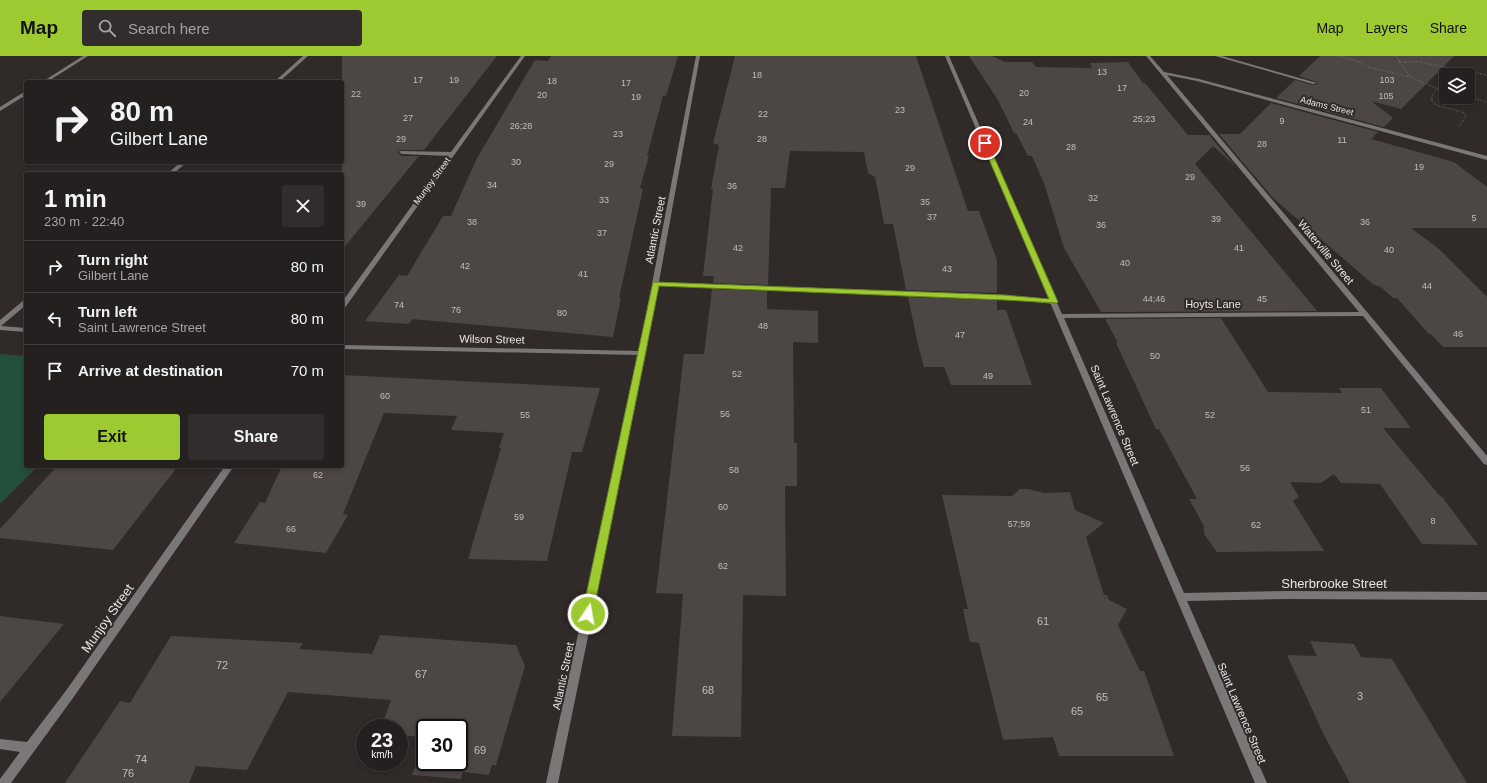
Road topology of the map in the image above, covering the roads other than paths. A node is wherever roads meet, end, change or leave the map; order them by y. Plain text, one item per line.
1 (86, 56) edge
2 (306, 56) edge
3 (523, 56) edge
4 (698, 56) edge
5 (947, 56) edge
6 (1148, 56) edge
7 (1217, 56) edge
8 (1162, 73) junction
9 (47, 80) edge
10 (278, 80) edge
11 (1315, 84) dead end
12 (24, 94) edge
13 (0, 109) edge
14 (402, 152) dead end
15 (452, 154) junction
16 (1487, 158) edge
17 (182, 164) edge
18 (172, 172) edge
19 (656, 284) junction
20 (1054, 302) junction
21 (24, 303) edge
22 (344, 304) edge
23 (1365, 314) junction
24 (1060, 316) junction
25 (0, 324) edge
26 (0, 328) edge
27 (24, 330) edge
28 (344, 347) edge
29 (642, 353) junction
30 (1487, 462) edge
31 (229, 468) edge
32 (1487, 596) edge
33 (1180, 597) junction
34 (0, 744) edge
35 (29, 748) junction
36 (4, 783) edge
37 (552, 783) edge
38 (1261, 783) edge

1 - 9 street
2 - 10 street
3 - 15 street, Munjoy Street
4 - 19 street, Atlantic Street
5 - 20 street, Saint Lawrence Street
6 - 8 street, Waterville Street
7 - 11 street
8 - 16 street, Adams Street
8 - 23 street, Waterville Street
12 - 13 street
14 - 15 street
15 - 22 street, Munjoy Street
17 - 18 street
19 - 20 street
19 - 29 street, Atlantic Street
20 - 24 street, Saint Lawrence Street
21 - 25 street
23 - 24 street, Hoyts Lane
23 - 30 street, Waterville Street
24 - 33 street, Saint Lawrence Street
26 - 27 street
28 - 29 street, Wilson Street
29 - 37 street, Atlantic Street
31 - 35 street, Munjoy Street
32 - 33 street, Sherbrooke Street
33 - 38 street, Saint Lawrence Street
34 - 35 street
35 - 36 street, Munjoy Street

